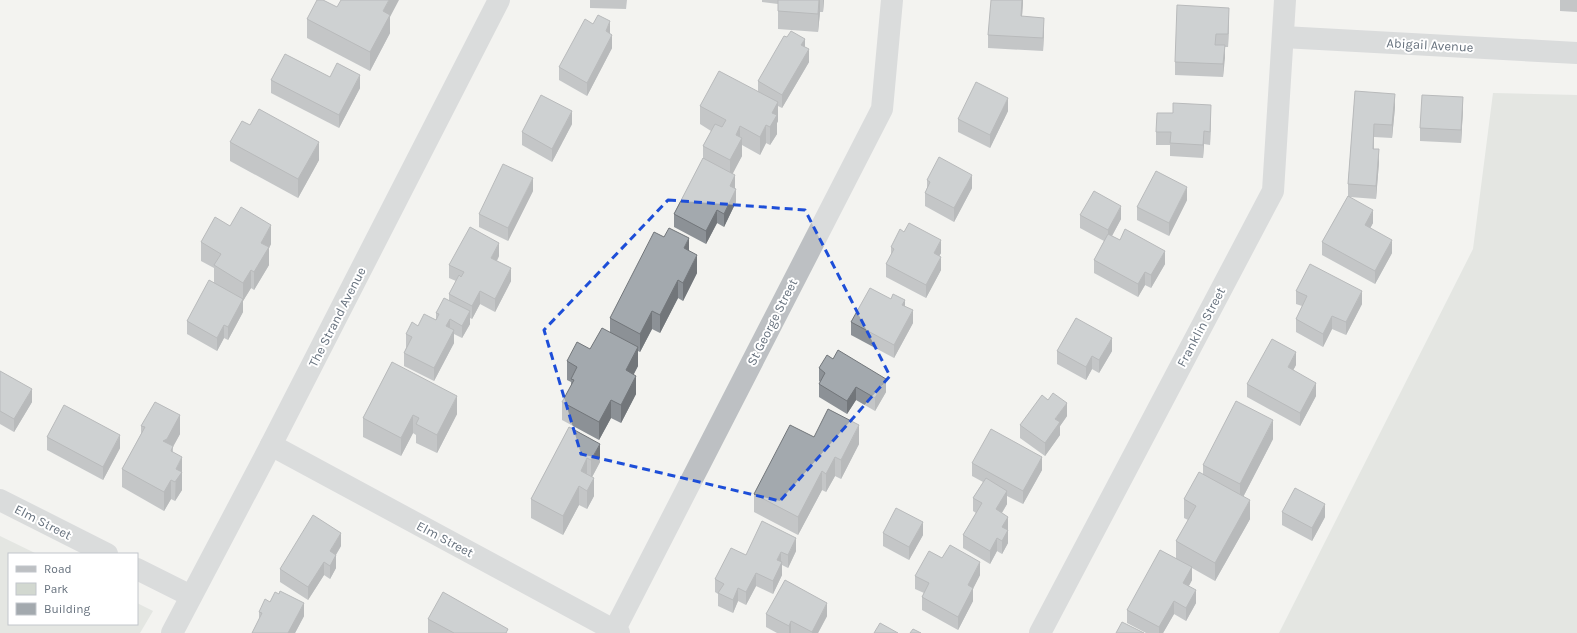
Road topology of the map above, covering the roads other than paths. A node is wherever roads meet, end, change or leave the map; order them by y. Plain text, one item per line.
1 (499, 0) edge
2 (892, 0) edge
3 (1285, 0) edge
4 (1283, 37) junction
5 (1577, 53) edge
6 (271, 445) junction
7 (0, 500) edge
8 (105, 553) edge
9 (138, 570) edge
10 (191, 596) junction
11 (616, 632) edge
12 (172, 633) edge
13 (1040, 633) edge

1 - 6 street, The Strand Avenue
2 - 11 street, St George Street
3 - 4 street, Franklin Street
4 - 5 street, Abigail Avenue
4 - 13 street, Franklin Street
6 - 10 street, The Strand Avenue
6 - 11 street, Elm Street
7 - 8 street, Elm Street
9 - 10 street
10 - 12 street, The Strand Avenue

